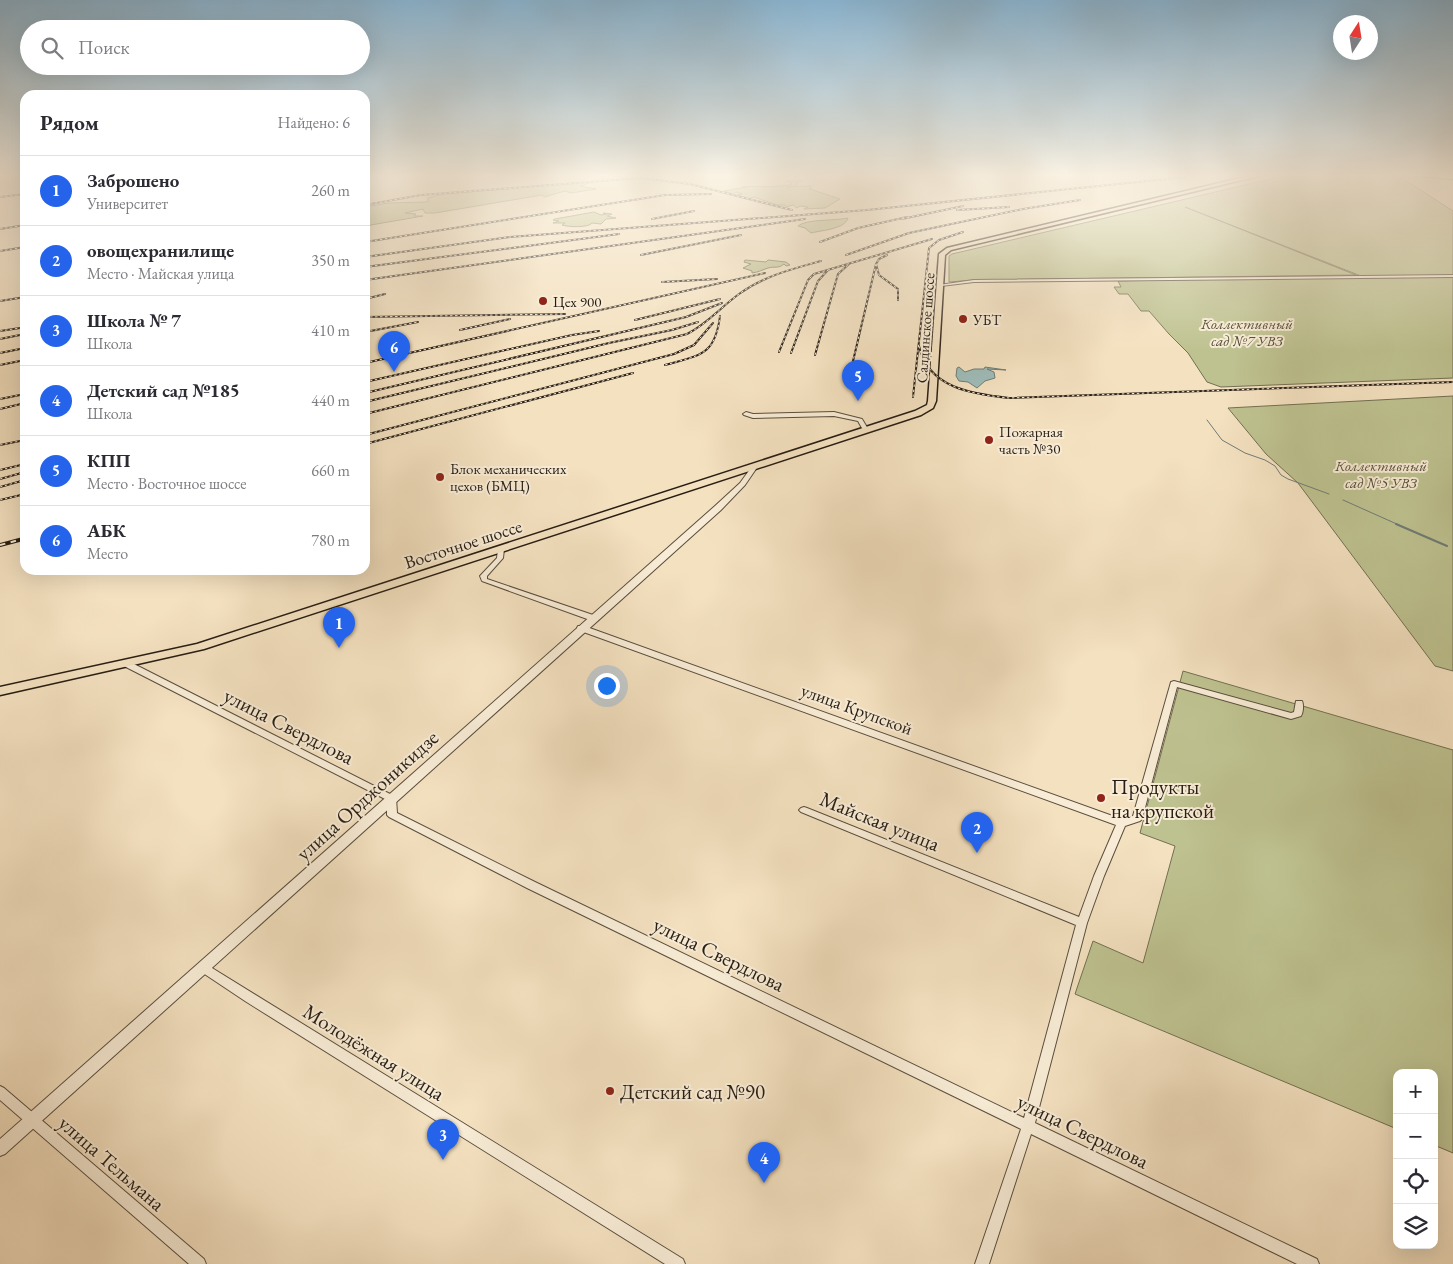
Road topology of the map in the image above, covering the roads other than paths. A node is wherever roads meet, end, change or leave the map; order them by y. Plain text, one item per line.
1 (1016, 233) edge
2 (1453, 276) edge
3 (941, 285) junction
4 (930, 406) joint
5 (746, 414) dead end
6 (865, 429) junction
7 (755, 466) junction
8 (501, 548) junction
9 (593, 618) junction
10 (582, 628) junction
11 (125, 664) junction
12 (0, 691) edge
13 (1299, 703) dead end
14 (391, 798) junction
15 (804, 810) dead end
16 (1122, 822) junction
17 (1082, 923) junction
18 (204, 968) junction
19 (0, 1092) edge
20 (32, 1120) junction
21 (1028, 1125) junction
22 (0, 1148) edge
23 (199, 1264) edge
24 (678, 1264) edge
25 (982, 1264) edge
26 (1312, 1264) edge

1 - 3 main road, Салдинское шоссе
2 - 3 street
3 - 4 main road, Салдинское шоссе
4 - 6 main road, Восточное шоссе
5 - 6 street
6 - 7 main road, Восточное шоссе
7 - 8 main road, Восточное шоссе
7 - 9 street, улица Орджоникидзе
8 - 9 street
8 - 11 main road, Восточное шоссе
9 - 10 street, улица Орджоникидзе
10 - 14 street, улица Орджоникидзе
10 - 16 street, улица Крупской
11 - 12 main road, Восточное шоссе
11 - 14 street, улица Свердлова
13 - 16 street
14 - 18 street, улица Орджоникидзе
14 - 21 street, улица Свердлова
15 - 17 street, Майская улица
16 - 17 street
17 - 21 street
18 - 20 street, улица Орджоникидзе
18 - 24 street, Молодёжная улица
19 - 20 street, улица Тельмана
20 - 22 street, улица Орджоникидзе
20 - 23 street, улица Тельмана
21 - 25 street
21 - 26 street, улица Свердлова

